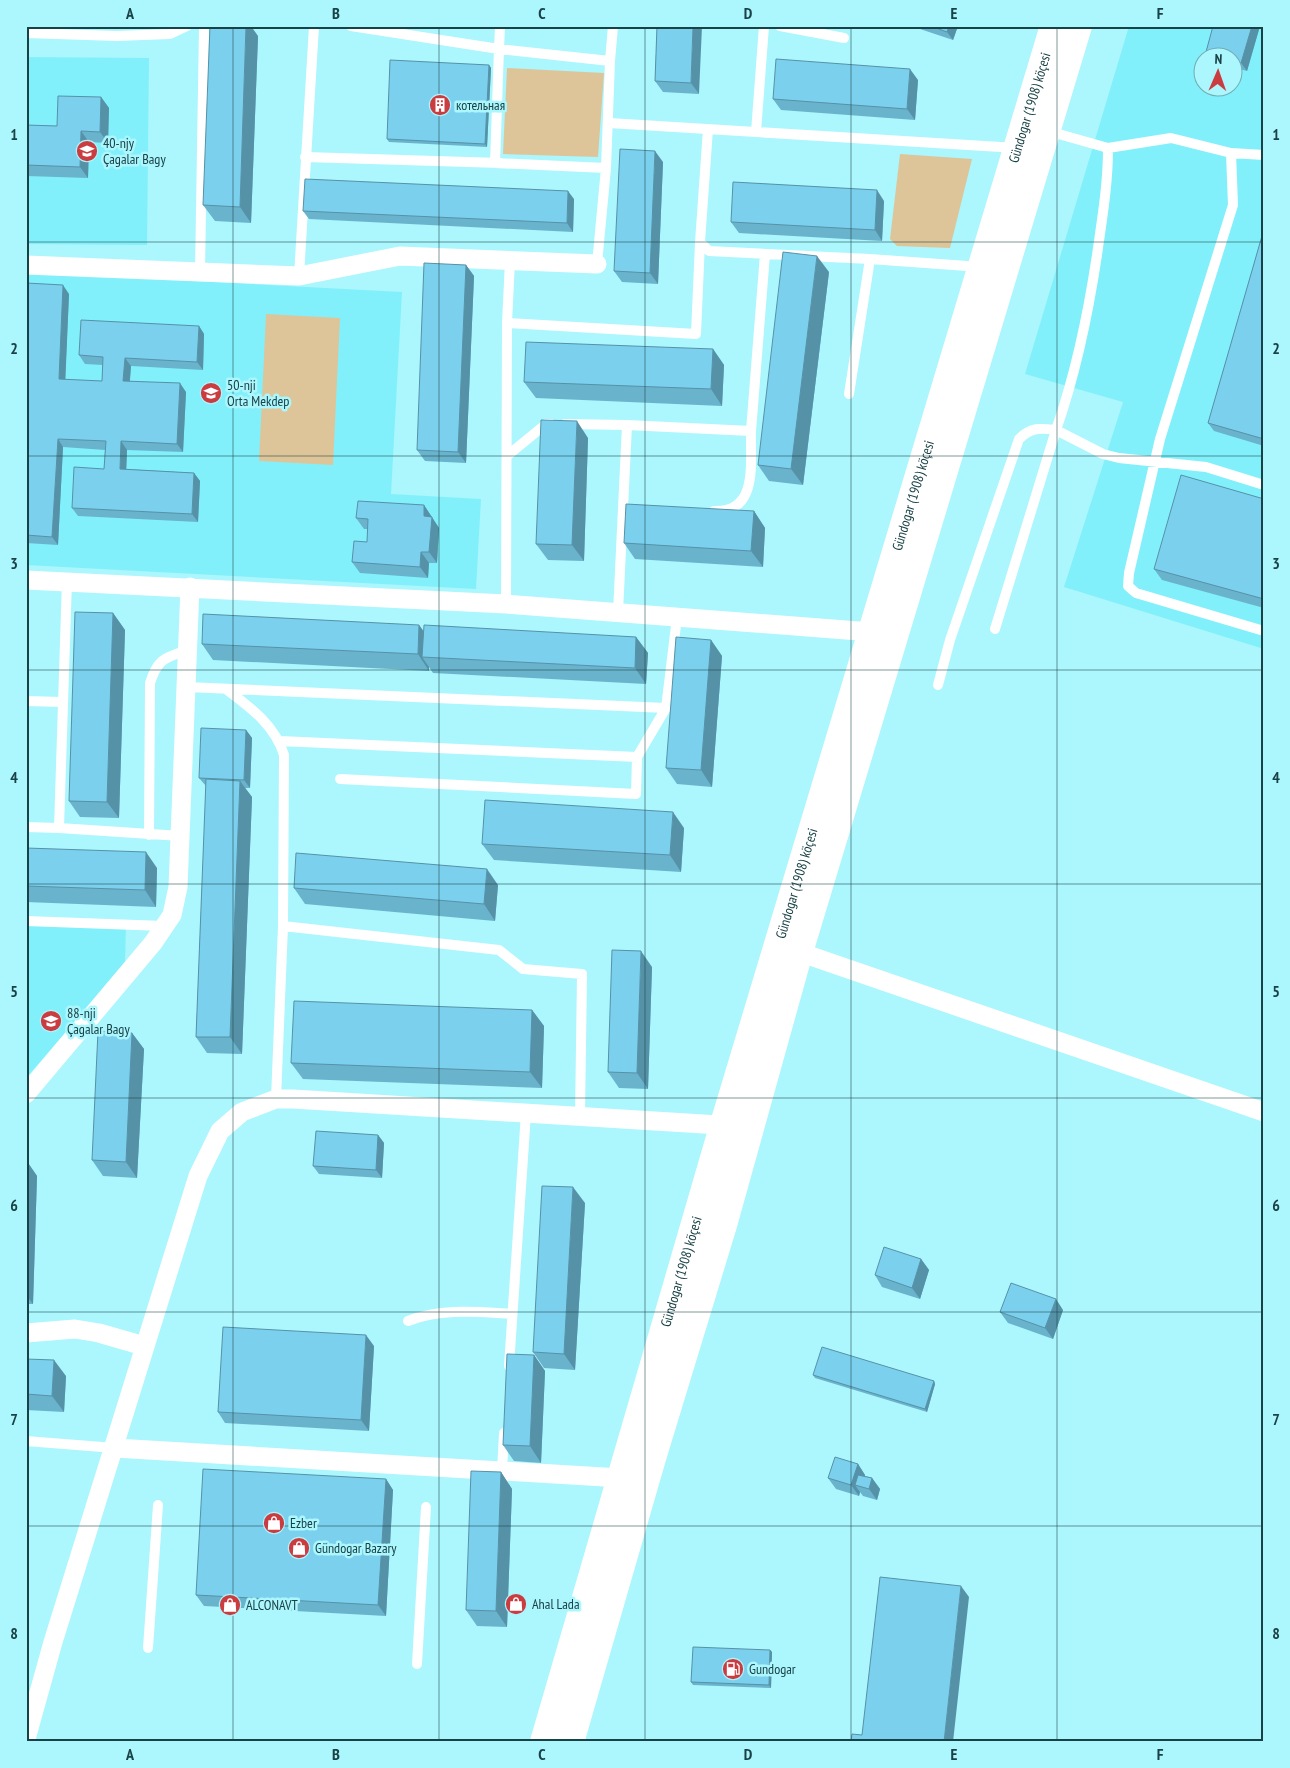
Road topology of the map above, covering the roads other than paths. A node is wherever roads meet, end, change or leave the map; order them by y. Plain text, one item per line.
1 (186, 26) edge
2 (204, 26) edge
3 (314, 26) edge
4 (352, 26) edge
5 (500, 26) edge
6 (613, 26) edge
7 (764, 26) edge
8 (780, 26) edge
9 (1054, 26) edge
10 (1078, 26) edge
11 (117, 31) edge
12 (26, 33) edge
13 (844, 38) dead end
14 (499, 49) junction
15 (610, 60) junction
16 (609, 123) junction
17 (708, 129) junction
18 (1047, 130) junction
19 (756, 132) junction
20 (1018, 148) junction
21 (1108, 148) junction
22 (1231, 153) junction
23 (1264, 156) edge
24 (305, 157) junction
25 (501, 163) junction
26 (606, 168) junction
27 (700, 242) junction
28 (765, 254) junction
29 (870, 259) junction
30 (510, 260) junction
31 (597, 264) joint
32 (26, 265) edge
33 (982, 267) junction
34 (200, 272) junction
35 (299, 276) junction
36 (507, 323) junction
37 (849, 394) dead end
38 (627, 425) junction
39 (1056, 430) junction
40 (751, 431) junction
41 (507, 456) junction
42 (1154, 463) junction
43 (1264, 485) edge
44 (700, 510) edge
45 (26, 580) edge
46 (66, 580) junction
47 (190, 587) junction
48 (506, 604) junction
49 (618, 612) junction
50 (677, 617) junction
51 (995, 629) dead end
52 (1264, 631) edge
53 (883, 634) junction
54 (188, 650) junction
55 (938, 685) dead end
56 (187, 687) junction
57 (225, 688) junction
58 (26, 701) edge
59 (63, 702) junction
60 (666, 708) junction
61 (280, 741) junction
62 (638, 757) junction
63 (340, 779) dead end
64 (26, 827) edge
65 (59, 828) junction
66 (149, 835) junction
67 (180, 836) junction
68 (26, 921) edge
69 (164, 926) junction
70 (283, 926) junction
71 (799, 952) junction
72 (26, 1094) edge
73 (276, 1099) junction
74 (1264, 1112) edge
75 (526, 1113) junction
76 (580, 1116) junction
77 (737, 1126) junction
78 (512, 1314) junction
79 (408, 1321) dead end
80 (26, 1333) edge
81 (144, 1346) junction
82 (508, 1373) edge
83 (505, 1422) edge
84 (26, 1441) edge
85 (115, 1448) junction
86 (502, 1471) junction
87 (621, 1478) junction
88 (158, 1505) dead end
89 (426, 1507) dead end
90 (148, 1648) dead end
91 (417, 1664) dead end
92 (31, 1705) edge
93 (26, 1739) edge
94 (544, 1742) edge
95 (570, 1742) edge

1 - 11 lane
2 - 34 lane
3 - 24 lane
4 - 14 lane
5 - 14 lane
6 - 15 lane
7 - 19 lane
8 - 13 lane
9 - 20 main road, Gündogar (1908) köçesi
10 - 18 main road, Gündogar (1908) köçesi
11 - 12 lane
14 - 15 lane
14 - 25 lane
15 - 16 lane
16 - 17 lane
16 - 26 lane
17 - 19 lane
17 - 27 lane
18 - 21 lane
18 - 53 main road, Gündogar (1908) köçesi
19 - 20 lane
20 - 33 main road, Gündogar (1908) köçesi
21 - 22 lane
21 - 39 lane
22 - 23 lane
22 - 42 lane
24 - 25 lane
24 - 35 lane
25 - 26 lane
26 - 31 lane
27 - 28 lane
27 - 36 lane
28 - 29 lane
28 - 40 lane
29 - 33 lane
29 - 37 lane
30 - 31 street
30 - 35 street
30 - 36 lane
32 - 34 street
33 - 53 main road, Gündogar (1908) köçesi
34 - 35 street
36 - 41 lane
38 - 40 lane
38 - 41 lane
38 - 49 lane
39 - 42 lane
39 - 51 lane
39 - 55 lane
40 - 44 lane
41 - 48 lane
42 - 43 lane
42 - 52 lane
45 - 46 street
46 - 47 street
46 - 59 lane
47 - 48 street
47 - 54 street
48 - 49 street
49 - 50 street
50 - 53 street
50 - 60 lane
53 - 71 main road, Gündogar (1908) köçesi
53 - 77 main road, Gündogar (1908) köçesi
54 - 56 street
54 - 66 lane
56 - 57 lane
56 - 67 street
57 - 60 lane
57 - 61 lane
58 - 59 lane
59 - 65 lane
60 - 62 lane
61 - 62 lane
61 - 70 lane
62 - 63 lane
64 - 65 lane
65 - 66 lane
66 - 67 lane
67 - 69 street
68 - 69 lane
69 - 72 street
70 - 73 lane
70 - 76 lane
71 - 74 street
71 - 77 main road, Gündogar (1908) köçesi
73 - 75 street
73 - 81 street
75 - 76 street
75 - 78 lane
76 - 77 street
77 - 87 main road, Gündogar (1908) köçesi
77 - 95 main road, Gündogar (1908) köçesi
78 - 79 lane
78 - 82 lane
80 - 81 street
81 - 85 street
83 - 86 lane
84 - 85 lane
85 - 86 street
85 - 92 street
86 - 87 street
87 - 94 main road, Gündogar (1908) köçesi
88 - 90 lane
89 - 91 lane
92 - 93 street

